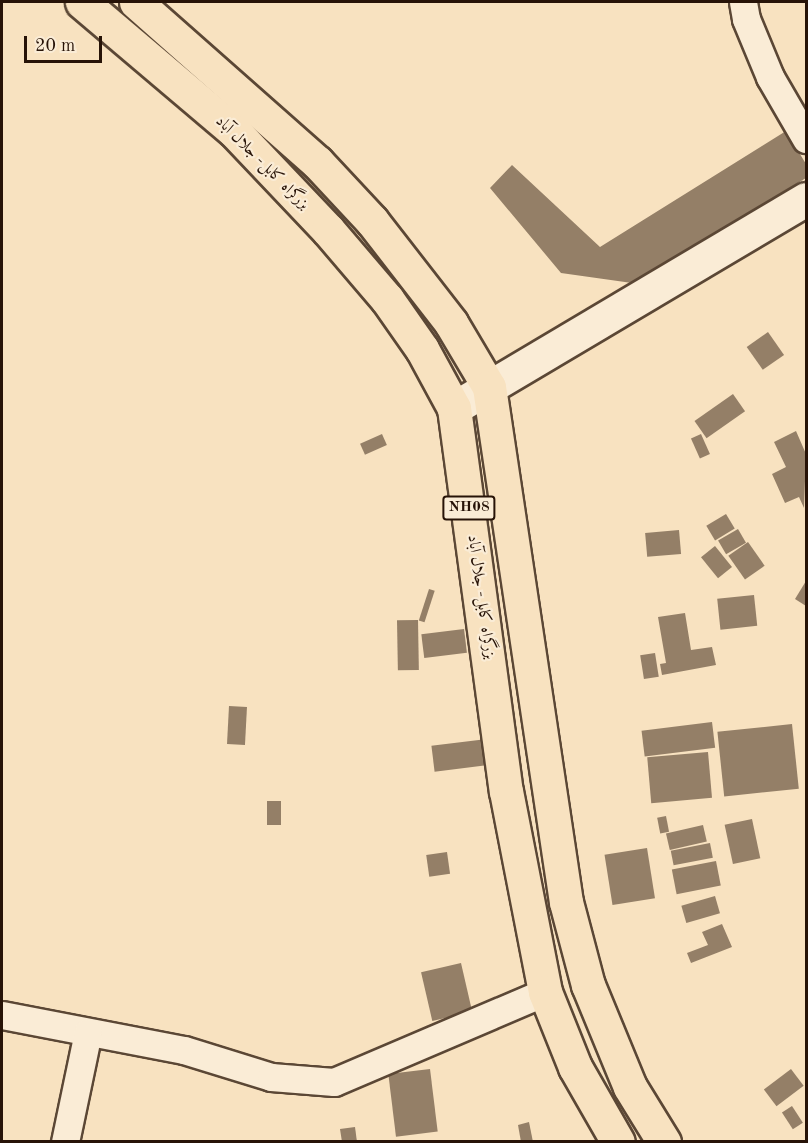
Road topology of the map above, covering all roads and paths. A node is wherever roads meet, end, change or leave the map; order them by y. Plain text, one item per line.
1 (82, 2) edge
2 (136, 2) edge
3 (743, 2) edge
4 (807, 139) edge
5 (807, 199) edge
6 (489, 387) junction
7 (454, 408) junction
8 (545, 992) junction
9 (2, 1015) edge
10 (88, 1032) junction
11 (64, 1142) edge
12 (618, 1142) edge
13 (664, 1142) edge

1 - 7 highway, بزرگراه کابل- جلال آباد / NH08
2 - 6 highway, بزرگراه کابل- جلال آباد / NH08
3 - 4 street
5 - 6 street
6 - 7 street
6 - 13 highway, بزرگراه کابل- جلال آباد / NH08
7 - 8 highway, بزرگراه کابل- جلال آباد / NH08
8 - 10 street
8 - 12 highway, بزرگراه کابل- جلال آباد / NH08
9 - 10 street
10 - 11 street

